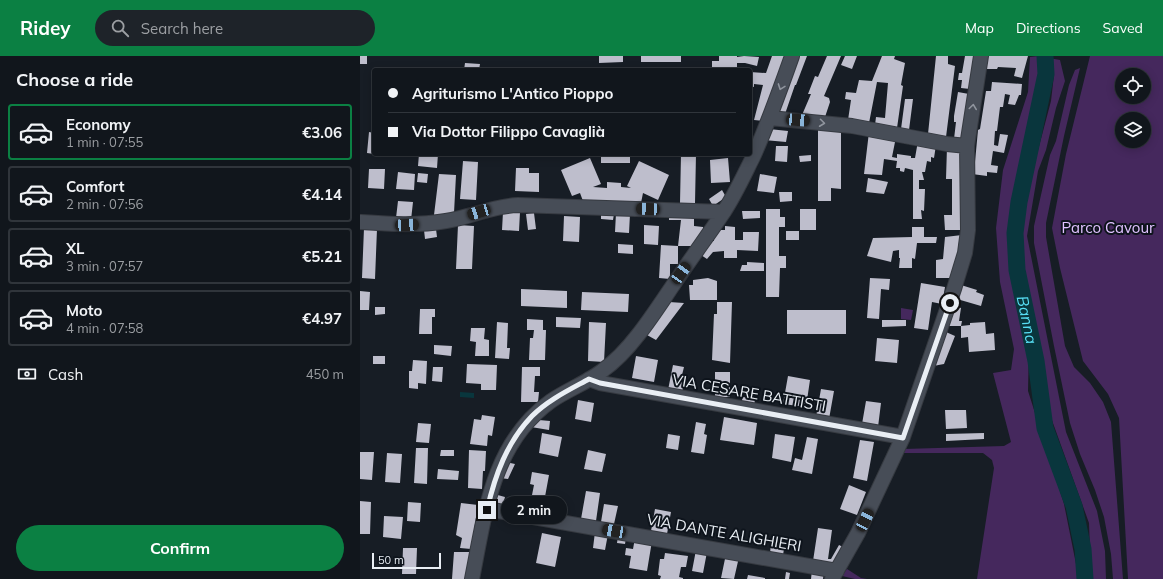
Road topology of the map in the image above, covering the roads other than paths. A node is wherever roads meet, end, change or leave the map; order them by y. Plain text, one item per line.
1 (792, 56) edge
2 (981, 56) edge
3 (770, 118) junction
4 (967, 146) junction
5 (724, 212) junction
6 (360, 222) edge
7 (589, 379) junction
8 (903, 438) junction
9 (487, 510) junction
10 (835, 575) edge
11 (472, 579) edge

1 -> 3 street
4 -> 2 street
3 -> 4 street
3 - 5 street
4 - 8 street
5 - 6 street
5 - 7 street
7 - 8 street, VIA CESARE BATTISTI
7 - 9 street
8 - 10 street
9 - 10 street, VIA DANTE ALIGHIERI
9 - 11 street

